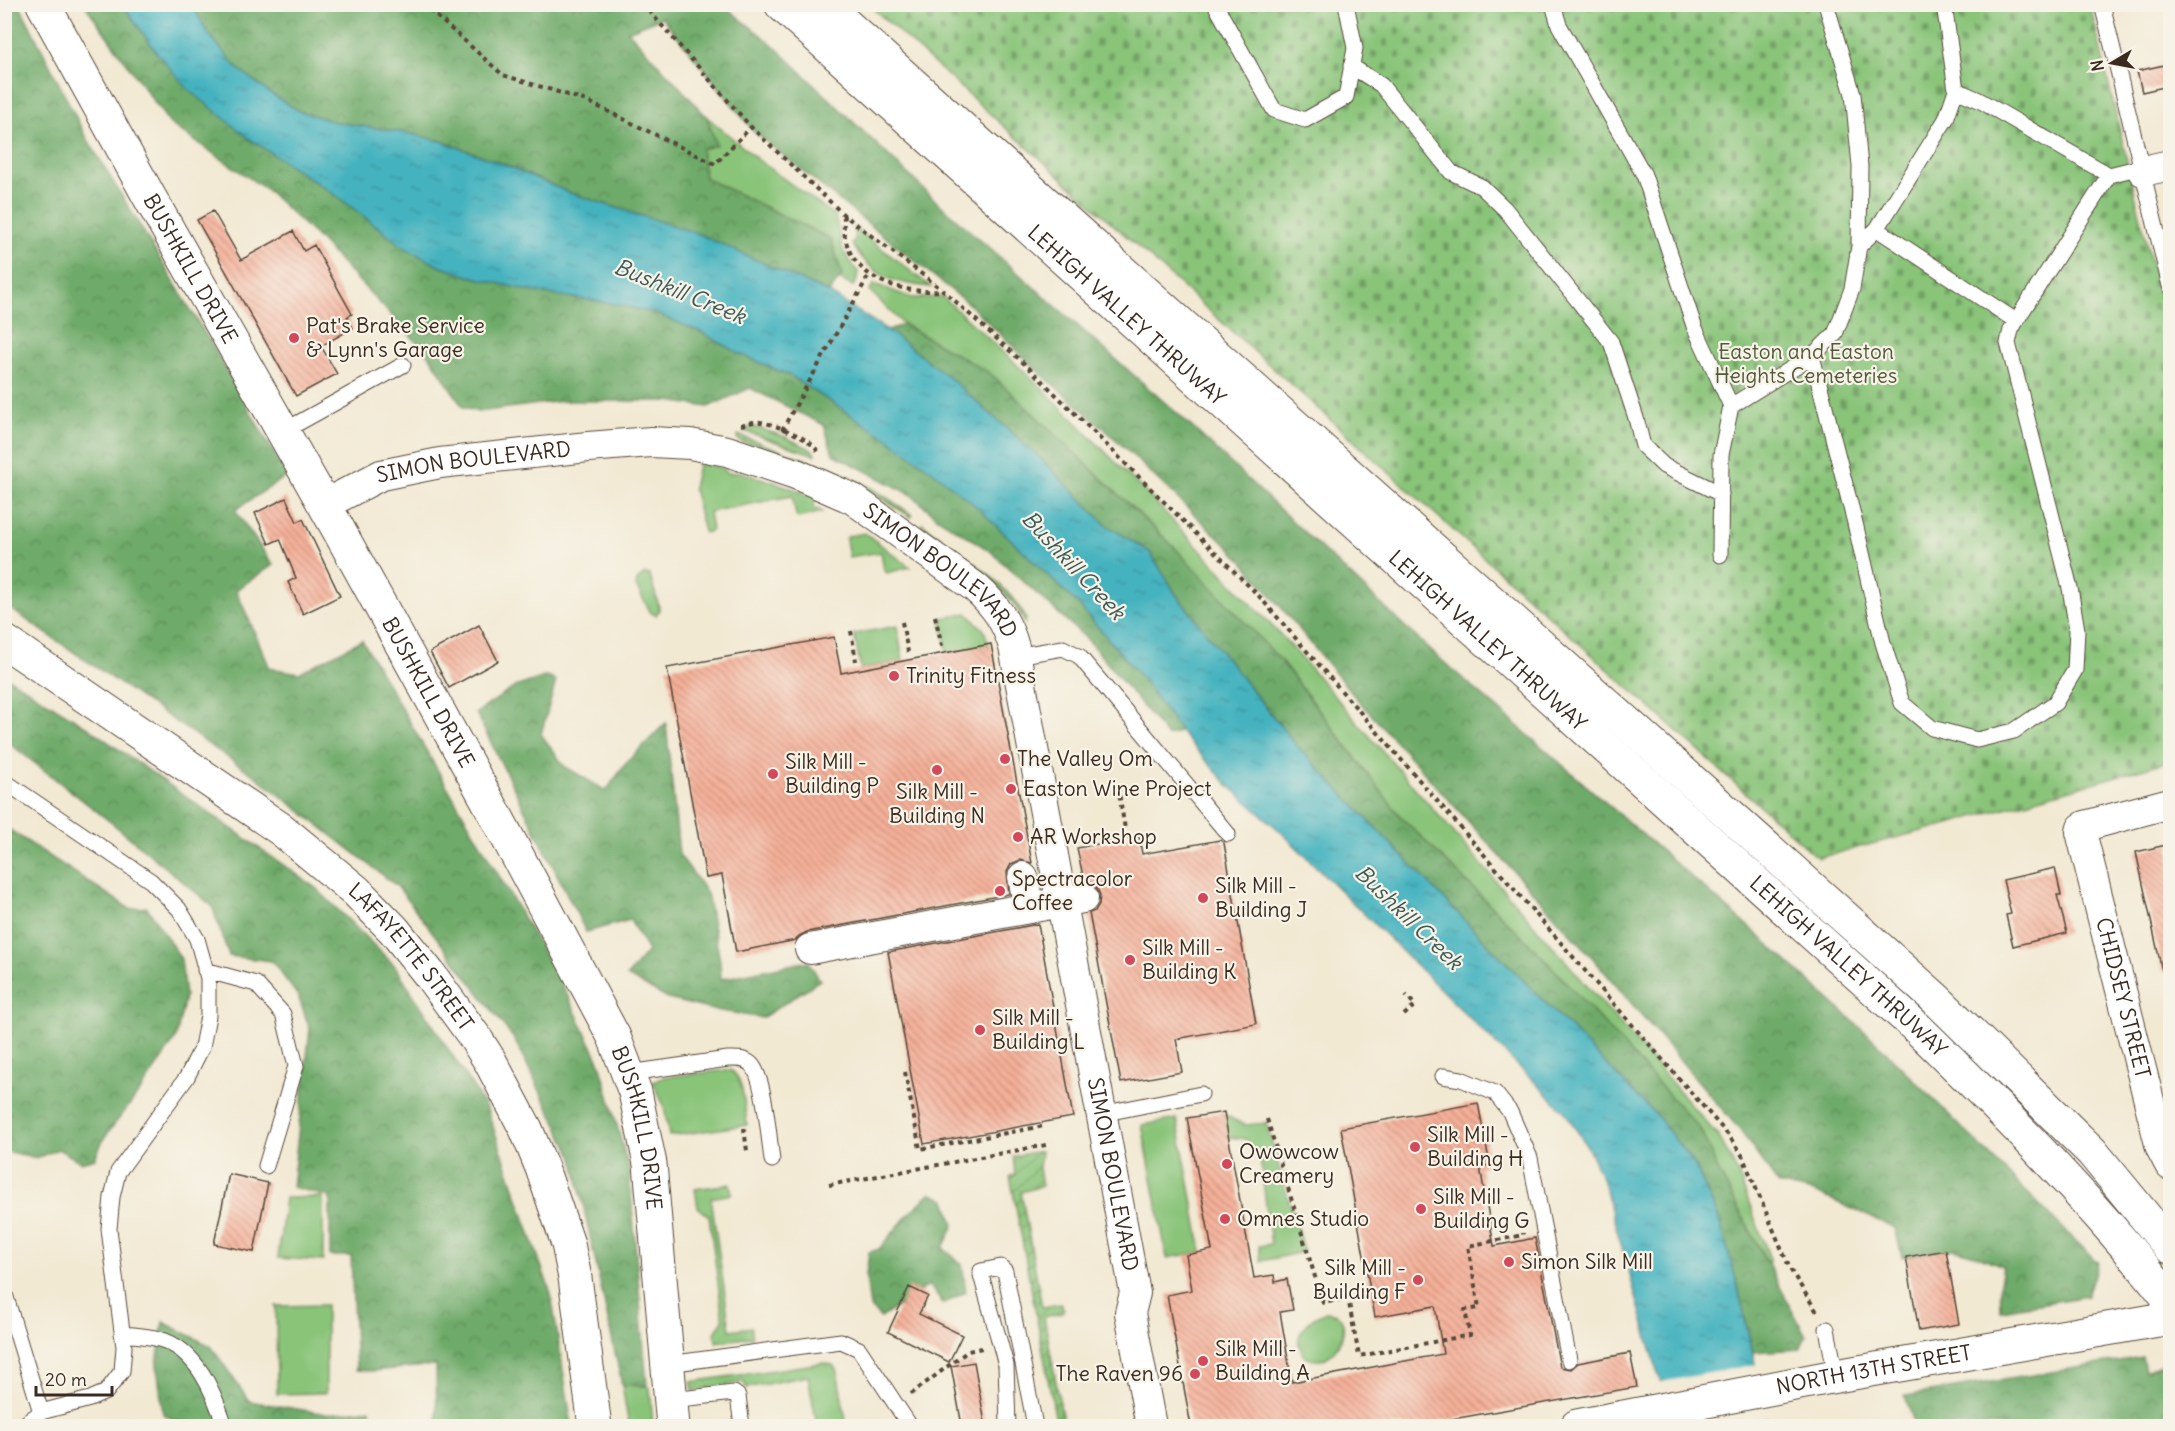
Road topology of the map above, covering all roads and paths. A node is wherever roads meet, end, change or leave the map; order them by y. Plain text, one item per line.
1 (43, 4) edge
2 (423, 4) edge
3 (643, 4) edge
4 (781, 4) edge
5 (824, 4) edge
6 (1215, 4) edge
7 (1346, 4) edge
8 (1553, 4) edge
9 (1826, 4) edge
10 (1944, 4) edge
11 (2102, 4) edge
12 (1351, 66) junction
13 (1956, 90) junction
14 (751, 127) junction
15 (2152, 167) edge
16 (2109, 175) junction
17 (844, 215) junction
18 (1877, 229) junction
19 (1859, 246) junction
20 (869, 275) junction
21 (2170, 286) edge
22 (944, 291) junction
23 (2016, 321) junction
24 (1812, 356) junction
25 (403, 365) dead end
26 (1731, 406) junction
27 (736, 429) dead end
28 (782, 430) junction
29 (282, 432) junction
30 (822, 462) dead end
31 (1721, 494) junction
32 (324, 505) junction
33 (1720, 555) dead end
34 (936, 616) dead end
35 (902, 622) dead end
36 (851, 631) dead end
37 (4, 641) edge
38 (942, 646) dead end
39 (908, 652) dead end
40 (1016, 656) junction
41 (856, 662) dead end
42 (4, 781) edge
43 (1118, 787) dead end
44 (2170, 803) edge
45 (1125, 829) dead end
46 (1228, 834) dead end
47 (1023, 877) dead end
48 (1072, 900) junction
49 (1029, 908) junction
50 (810, 949) dead end
51 (205, 970) junction
52 (1406, 995) dead end
53 (1404, 1015) dead end
54 (905, 1072) dead end
55 (629, 1073) junction
56 (1443, 1076) dead end
57 (1201, 1094) dead end
58 (1101, 1114) junction
59 (2162, 1116) edge
60 (1268, 1119) dead end
61 (1044, 1126) dead end
62 (744, 1128) dead end
63 (1046, 1145) dead end
64 (1276, 1149) junction
65 (747, 1151) dead end
66 (1260, 1152) dead end
67 (772, 1161) dead end
68 (2170, 1165) edge
69 (266, 1166) dead end
70 (829, 1185) dead end
71 (1543, 1225) junction
72 (2165, 1235) edge
73 (4, 1292) edge
74 (1134, 1293) junction
75 (2168, 1303) edge
76 (1827, 1329) joint
77 (122, 1334) junction
78 (985, 1347) dead end
79 (1569, 1360) dead end
80 (668, 1364) junction
81 (1836, 1376) junction
82 (896, 1405) junction
83 (41, 1412) junction
84 (672, 1413) edge
85 (22, 1426) edge
86 (225, 1426) edge
87 (595, 1426) edge
88 (742, 1426) edge
89 (910, 1426) edge
90 (1008, 1426) edge
91 (1035, 1426) edge
92 (1151, 1426) edge
93 (1168, 1426) edge
94 (1577, 1426) edge

1 - 29 main road, BUSHKILL DRIVE
2 - 14 path
3 - 14 path
4 - 75 main road, LEHIGH VALLEY THRUWAY
5 - 72 main road, LEHIGH VALLEY THRUWAY
6 - 12 lane
7 - 12 lane
8 - 26 lane
9 - 19 lane
10 - 13 lane
11 - 15 lane
12 - 31 lane
13 - 16 lane
13 - 18 lane
14 - 17 path
15 - 16 lane
15 - 21 lane
16 - 23 lane
17 - 20 path
17 - 22 path
18 - 19 lane
18 - 23 lane
19 - 24 lane
20 - 22 path
20 - 28 path
22 - 76 path
23 - 24 lane
24 - 26 lane
25 - 29 lane
26 - 31 lane
27 - 28 path
28 - 30 path
29 - 32 main road, BUSHKILL DRIVE
31 - 33 lane
32 - 40 street, SIMON BOULEVARD
32 - 55 main road, BUSHKILL DRIVE
34 - 38 path
35 - 39 path
36 - 41 path
37 - 87 main road, LAFAYETTE STREET
40 - 46 lane
40 - 48 street, SIMON BOULEVARD
42 - 51 lane
43 - 45 path
44 - 59 street, CHIDSEY STREET
47 - 49 street
48 - 49 street
48 - 58 street, SIMON BOULEVARD
49 - 50 street
51 - 69 lane
51 - 77 lane
52 - 53 path
54 - 61 path
55 - 67 lane
55 - 80 main road, BUSHKILL DRIVE
56 - 71 lane
57 - 58 lane
58 - 74 street, SIMON BOULEVARD
59 - 68 street, CHIDSEY STREET
60 - 64 path
62 - 65 path
63 - 70 path
64 - 66 path
64 - 71 path
71 - 79 lane
73 - 83 lane
74 - 92 street, SIMON BOULEVARD
74 - 93 street, SIMON BOULEVARD
75 - 81 main road, NORTH 13TH STREET
76 - 81 lane
77 - 83 lane
77 - 86 lane
78 - 82 path
80 - 82 lane
80 - 84 main road, BUSHKILL DRIVE
81 - 94 main road, NORTH 13TH STREET
82 - 89 lane
83 - 85 lane
84 - 88 lane
90 - 91 lane

